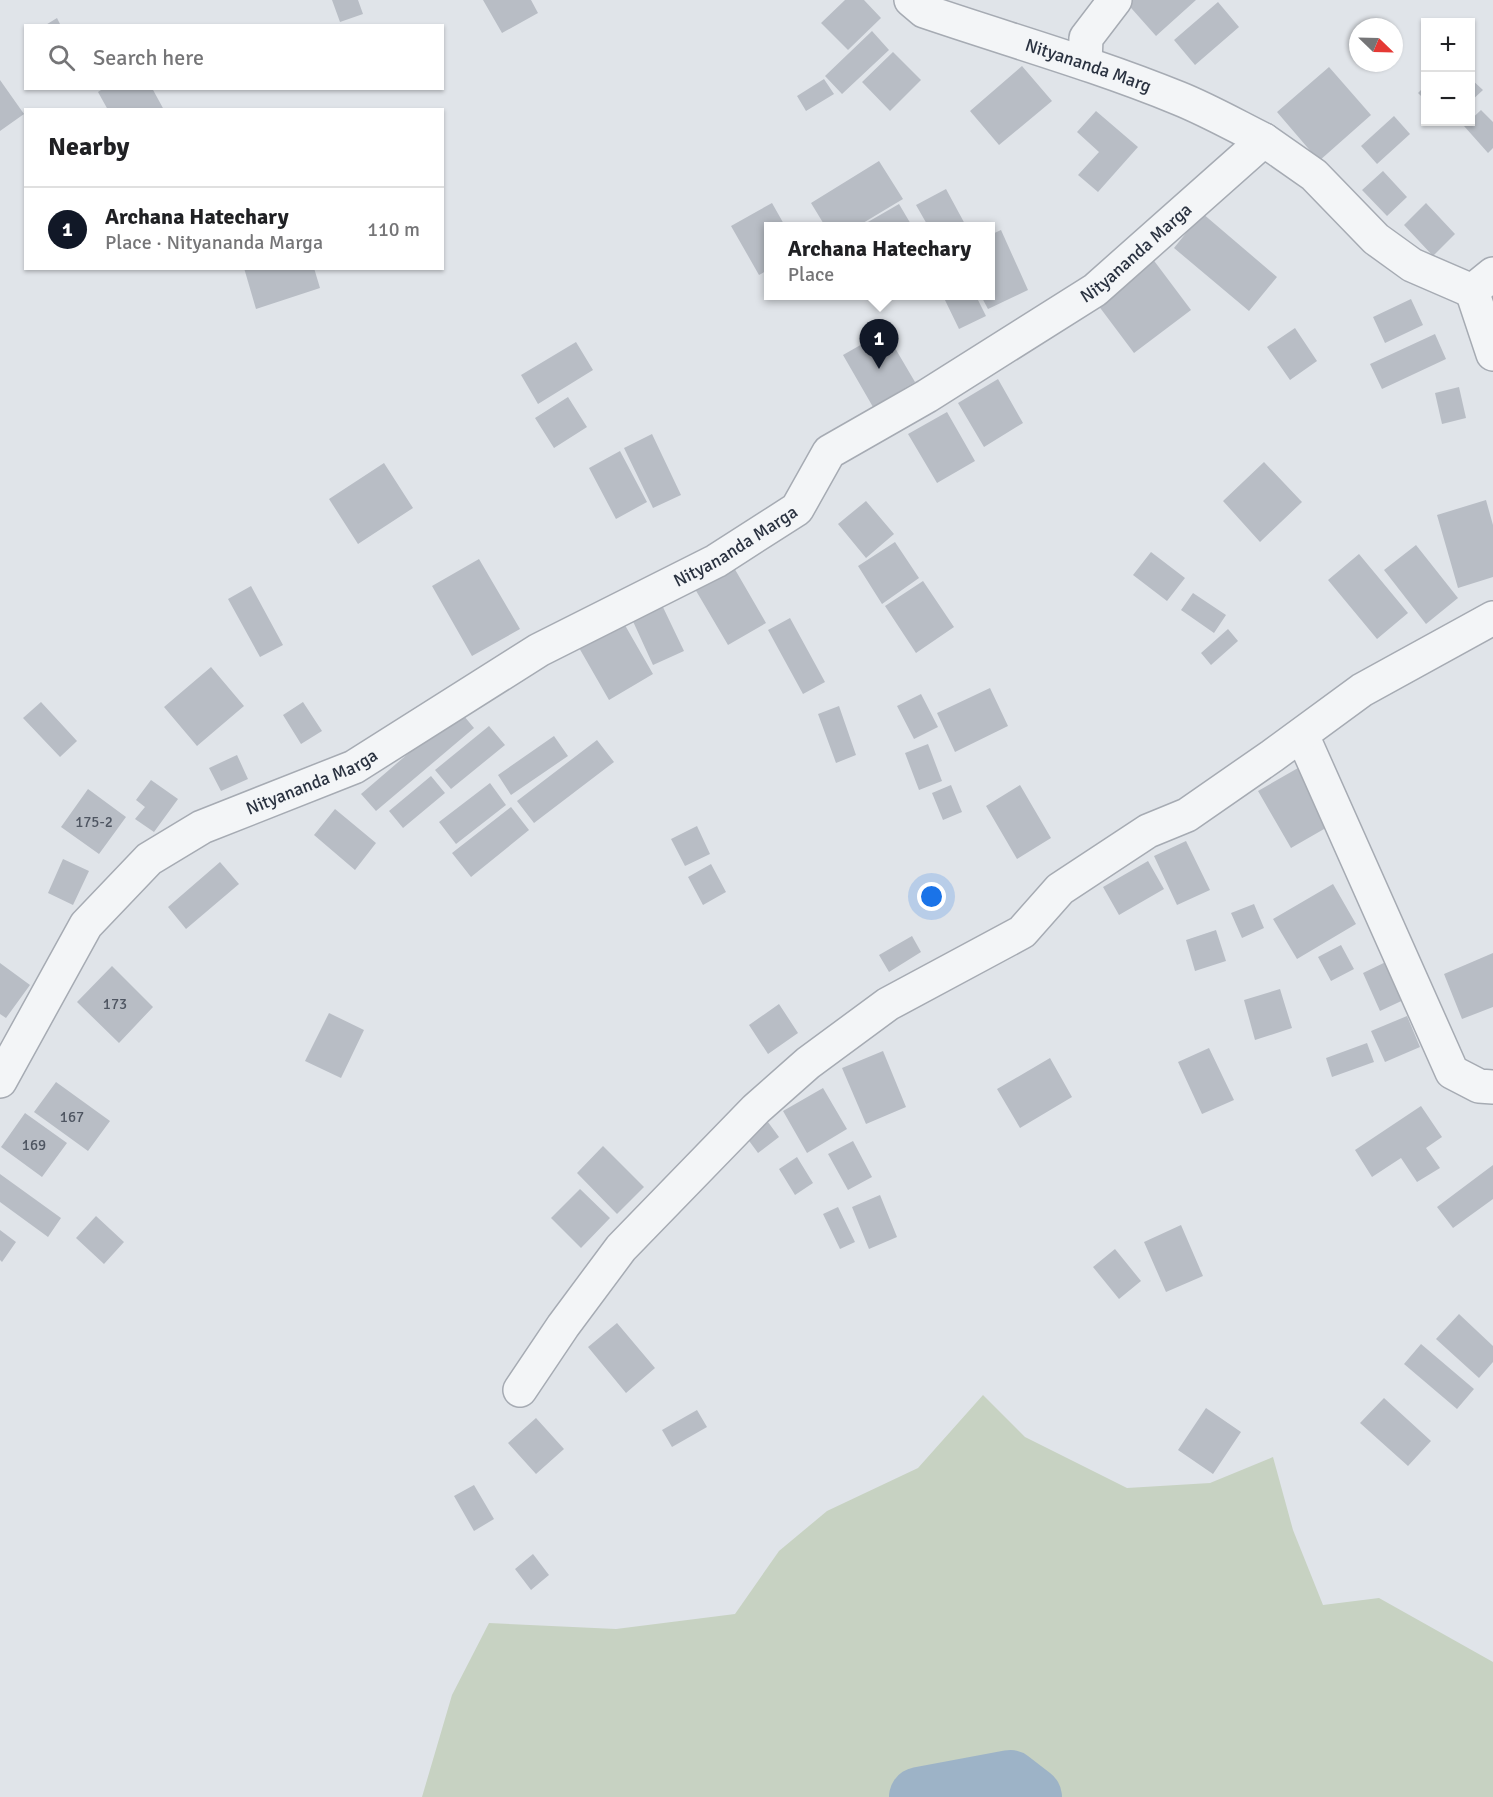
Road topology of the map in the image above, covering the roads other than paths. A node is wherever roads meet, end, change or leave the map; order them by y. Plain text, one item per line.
1 (911, 0) edge
2 (1115, 0) edge
3 (1084, 63) junction
4 (1264, 140) junction
5 (1483, 282) edge
6 (1493, 354) edge
7 (1493, 618) edge
8 (1302, 735) junction
9 (0, 1081) edge
10 (1493, 1087) edge
11 (520, 1390) dead end

1 - 3 street, Nityananda Marg
2 - 3 street
3 - 4 street, Nityananda Marg
4 - 5 street
4 - 9 street, Nityananda Marga
5 - 6 street
7 - 8 street
8 - 10 street
8 - 11 street

